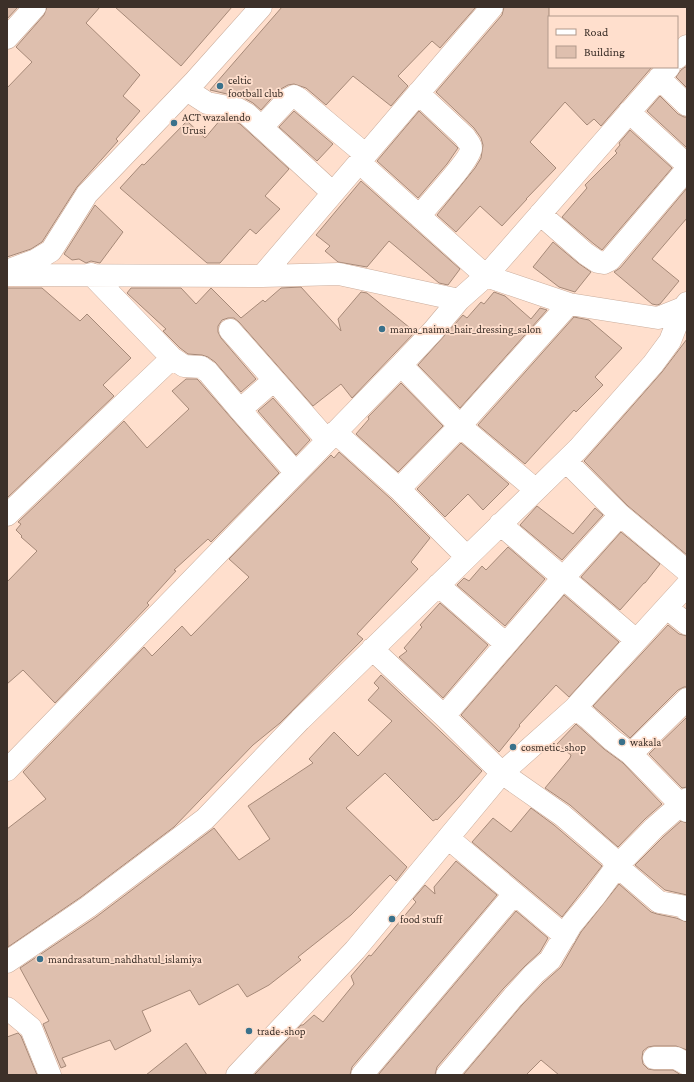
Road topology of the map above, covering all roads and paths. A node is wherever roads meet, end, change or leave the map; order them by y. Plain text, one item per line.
1 (35, 7) edge
2 (261, 7) edge
3 (492, 7) edge
4 (7, 38) edge
5 (687, 46) edge
6 (678, 57) edge
7 (664, 73) edge
8 (187, 90) junction
9 (418, 93) junction
10 (687, 105) edge
11 (629, 112) junction
12 (262, 127) junction
13 (362, 158) junction
14 (687, 165) edge
15 (687, 169) edge
16 (333, 193) junction
17 (540, 214) junction
18 (419, 216) junction
19 (7, 271) edge
20 (91, 274) junction
21 (7, 275) edge
22 (262, 276) junction
23 (486, 276) junction
24 (459, 300) junction
25 (569, 304) junction
26 (686, 307) edge
27 (230, 330) dead end
28 (172, 358) junction
29 (400, 365) junction
30 (274, 380) junction
31 (240, 410) junction
32 (460, 426) junction
33 (331, 436) junction
34 (566, 461) junction
35 (296, 473) junction
36 (399, 489) junction
37 (536, 490) junction
38 (7, 515) edge
39 (620, 515) junction
40 (500, 524) junction
41 (467, 557) junction
42 (687, 571) edge
43 (563, 578) junction
44 (438, 585) junction
45 (687, 585) edge
46 (667, 608) junction
47 (687, 624) edge
48 (636, 640) junction
49 (506, 644) junction
50 (372, 650) junction
51 (687, 698) edge
52 (575, 708) junction
53 (444, 716) junction
54 (631, 754) junction
55 (7, 770) edge
56 (502, 772) junction
57 (685, 805) edge
58 (448, 838) junction
59 (617, 866) junction
60 (514, 894) junction
61 (687, 910) edge
62 (565, 936) junction
63 (7, 962) edge
64 (7, 1008) edge
65 (654, 1058) dead end
66 (687, 1064) edge
67 (50, 1075) edge
68 (237, 1075) edge
69 (362, 1075) edge
70 (447, 1075) edge

1 - 4 street
2 - 8 street
3 - 9 street
5 - 6 street
7 - 10 street
7 - 11 street
8 - 12 street
8 - 19 street
9 - 13 street
9 - 18 street
11 - 14 street
11 - 17 street
12 - 13 street
12 - 16 street
13 - 16 street
13 - 18 street
15 - 17 street
16 - 22 street
17 - 23 street
18 - 23 street
20 - 21 street
20 - 22 street
20 - 28 street
22 - 24 street
23 - 24 street
23 - 25 street
24 - 29 street
25 - 26 street
25 - 32 street
26 - 34 street
27 - 30 street
28 - 31 street
28 - 38 street
29 - 32 street
29 - 33 street
30 - 31 street
30 - 33 street
31 - 35 street
32 - 36 street
32 - 37 street
33 - 35 street
33 - 36 street
34 - 37 street
34 - 39 street
35 - 55 street
36 - 41 street
37 - 40 street
39 - 42 street
39 - 43 street
40 - 41 street
40 - 43 street
41 - 44 street
43 - 48 street
43 - 49 street
44 - 49 street
44 - 50 street
45 - 46 street
46 - 47 street
46 - 48 street
48 - 52 street
49 - 53 street
50 - 53 street
50 - 63 street
51 - 54 street
52 - 54 street
52 - 56 street
53 - 56 street
54 - 57 street
56 - 58 street
56 - 59 street
57 - 59 street
58 - 60 street
58 - 68 street
59 - 61 street
59 - 62 street
60 - 62 street
60 - 69 street
62 - 70 street
64 - 67 street
65 - 66 street

